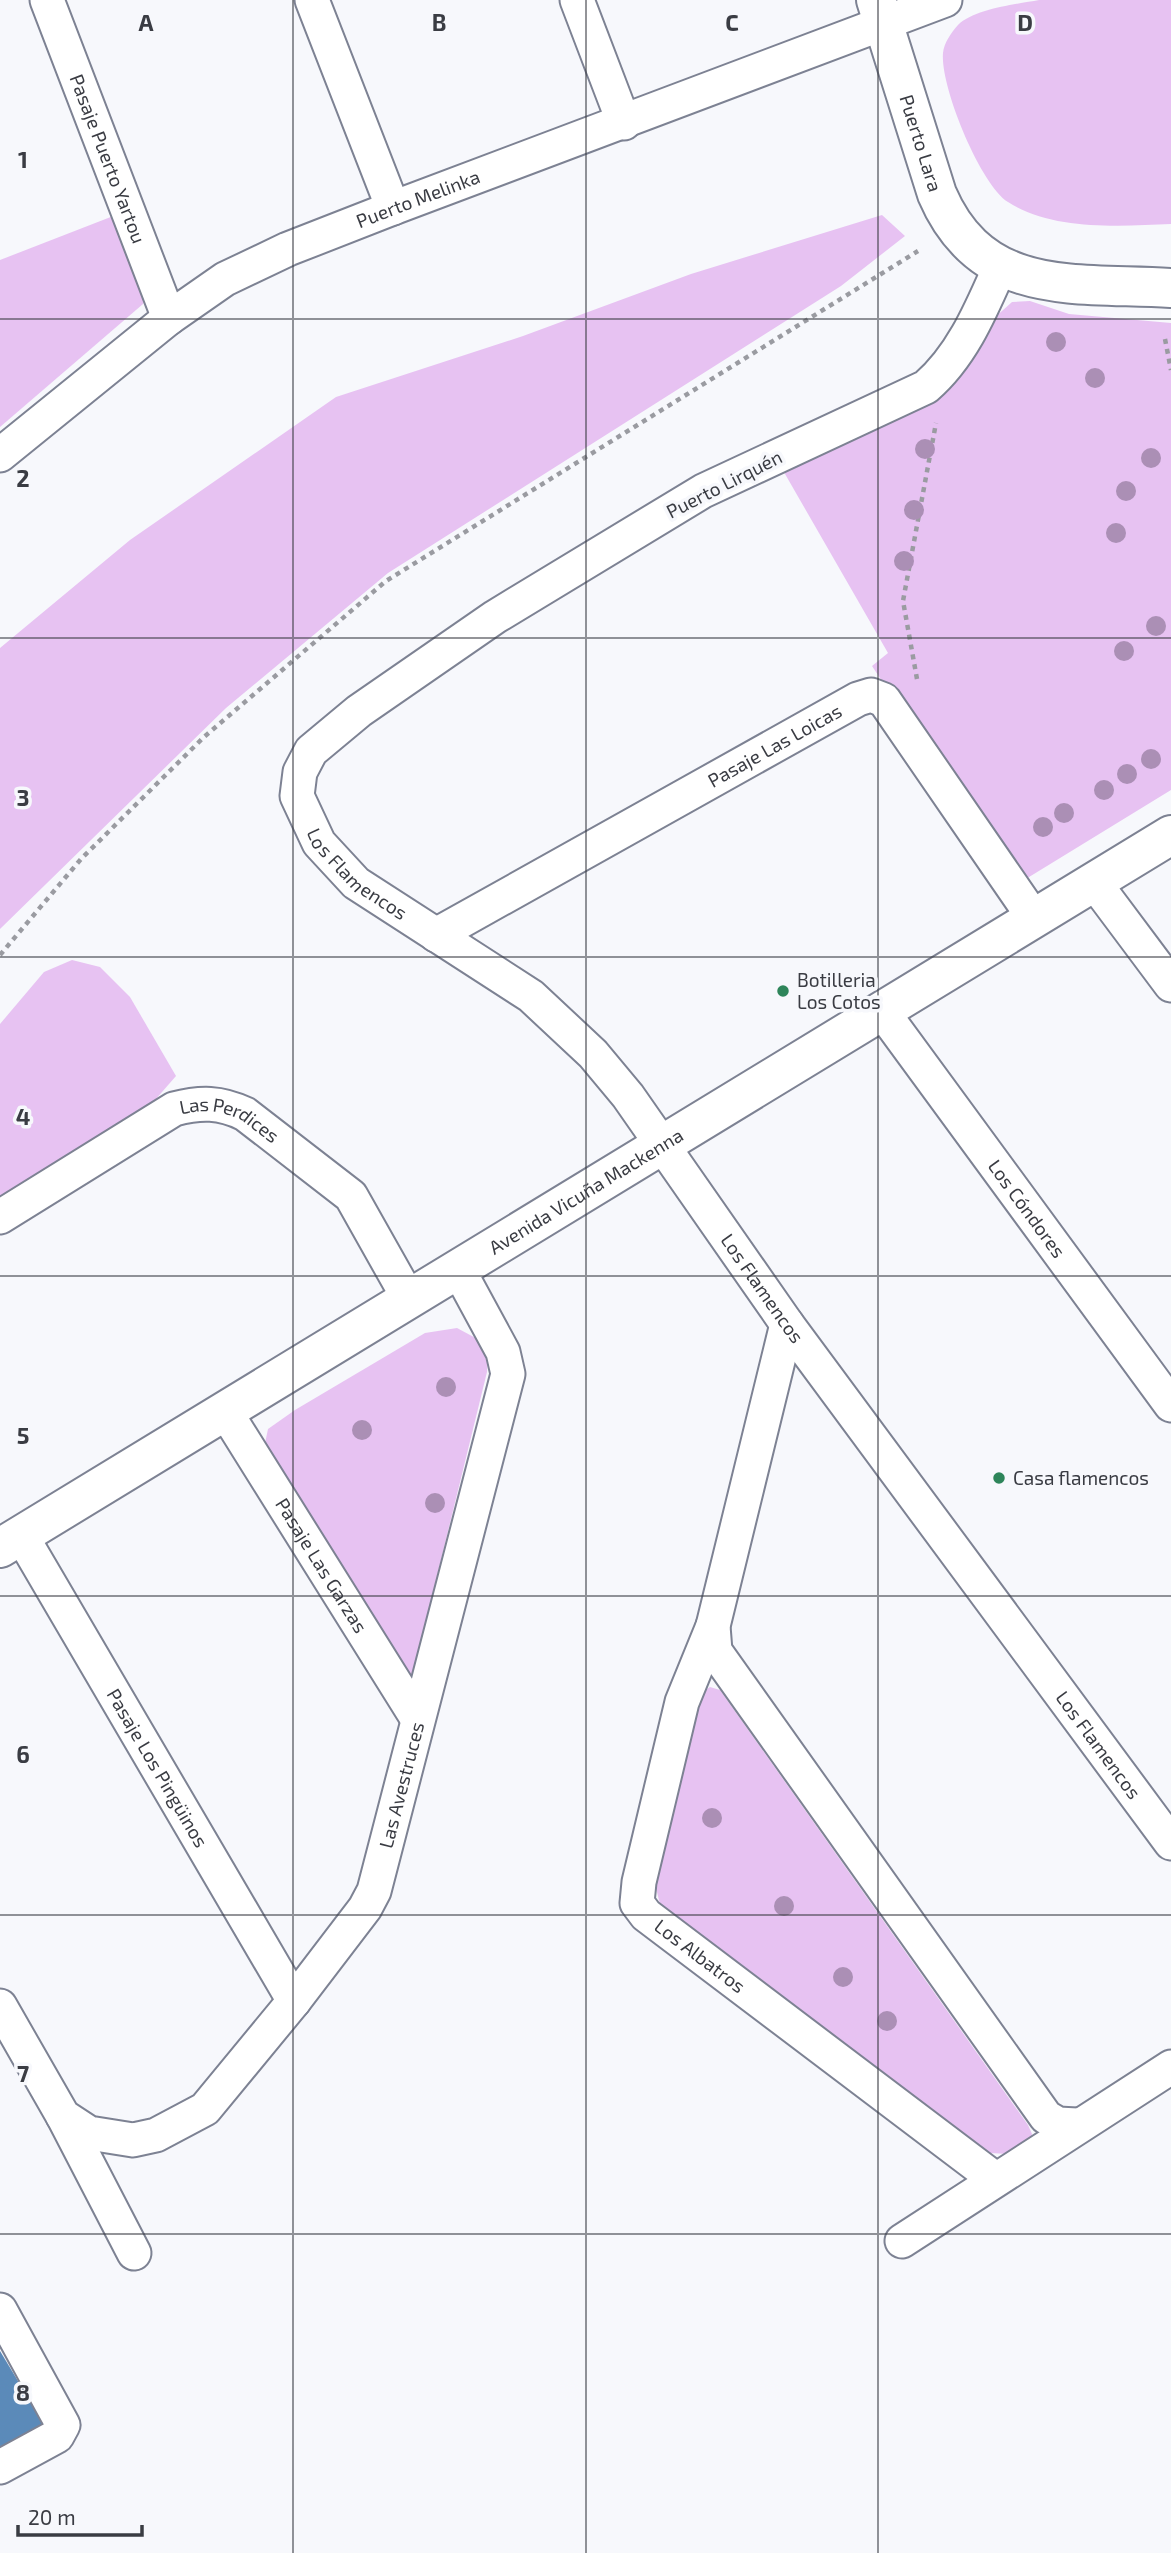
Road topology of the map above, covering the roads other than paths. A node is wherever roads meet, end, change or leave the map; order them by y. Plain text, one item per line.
1 (47, 0) edge
2 (312, 0) edge
3 (577, 0) edge
4 (945, 0) edge
5 (879, 11) edge
6 (624, 123) junction
7 (393, 208) junction
8 (1000, 267) junction
9 (1171, 288) edge
10 (169, 318) junction
11 (0, 455) edge
12 (296, 796) joint
13 (1171, 835) edge
14 (1094, 882) junction
15 (1034, 918) junction
16 (436, 935) junction
17 (1171, 985) edge
18 (882, 1011) junction
19 (661, 1146) junction
20 (0, 1217) edge
21 (458, 1269) junction
22 (408, 1299) junction
23 (786, 1324) junction
24 (1171, 1405) edge
25 (225, 1411) junction
26 (11, 1542) edge
27 (713, 1626) junction
28 (417, 1718) junction
29 (1171, 1843) edge
30 (294, 2001) junction
31 (0, 2006) edge
32 (1171, 2067) edge
33 (63, 2116) junction
34 (1077, 2125) junction
35 (995, 2179) junction
36 (902, 2241) dead end
37 (134, 2253) dead end
38 (0, 2311) edge
39 (0, 2467) edge

1 - 10 street, Pasaje Puerto Yartou
2 - 7 street
3 - 6 street
4 - 5 street, Puerto Melinka
5 - 6 street, Puerto Melinka
5 - 8 street, Puerto Lara
6 - 7 street, Puerto Melinka
7 - 10 street, Puerto Melinka
8 - 9 street
8 - 12 street, Puerto Lirquén
10 - 11 street, Puerto Melinka
12 - 16 street, Los Flamencos
13 - 14 street, Avenida Vicuña Mackenna
14 - 15 street, Avenida Vicuña Mackenna
14 - 17 street
15 - 16 street, Pasaje Las Loicas
15 - 18 street, Avenida Vicuña Mackenna
16 - 19 street, Los Flamencos
18 - 19 street, Avenida Vicuña Mackenna
18 - 24 street, Los Cóndores
19 - 21 street, Avenida Vicuña Mackenna
19 - 23 street, Los Flamencos
20 - 22 street, Las Perdices
21 - 22 street, Avenida Vicuña Mackenna
21 - 28 street, Las Avestruces
22 - 25 street, Avenida Vicuña Mackenna
23 - 27 street, Los Albatros
23 - 29 street, Los Flamencos
25 - 26 street, Avenida Vicuña Mackenna
25 - 28 street, Pasaje Las Garzas
26 - 30 street, Pasaje Los Pingüinos
27 - 34 street, Los Albatros
27 - 35 street, Los Albatros
28 - 30 street, Las Avestruces
30 - 33 street, Las Avestruces
31 - 33 street, Las Avestruces
32 - 34 street
33 - 37 street, Las Avestruces
34 - 35 street
35 - 36 street
38 - 39 street

